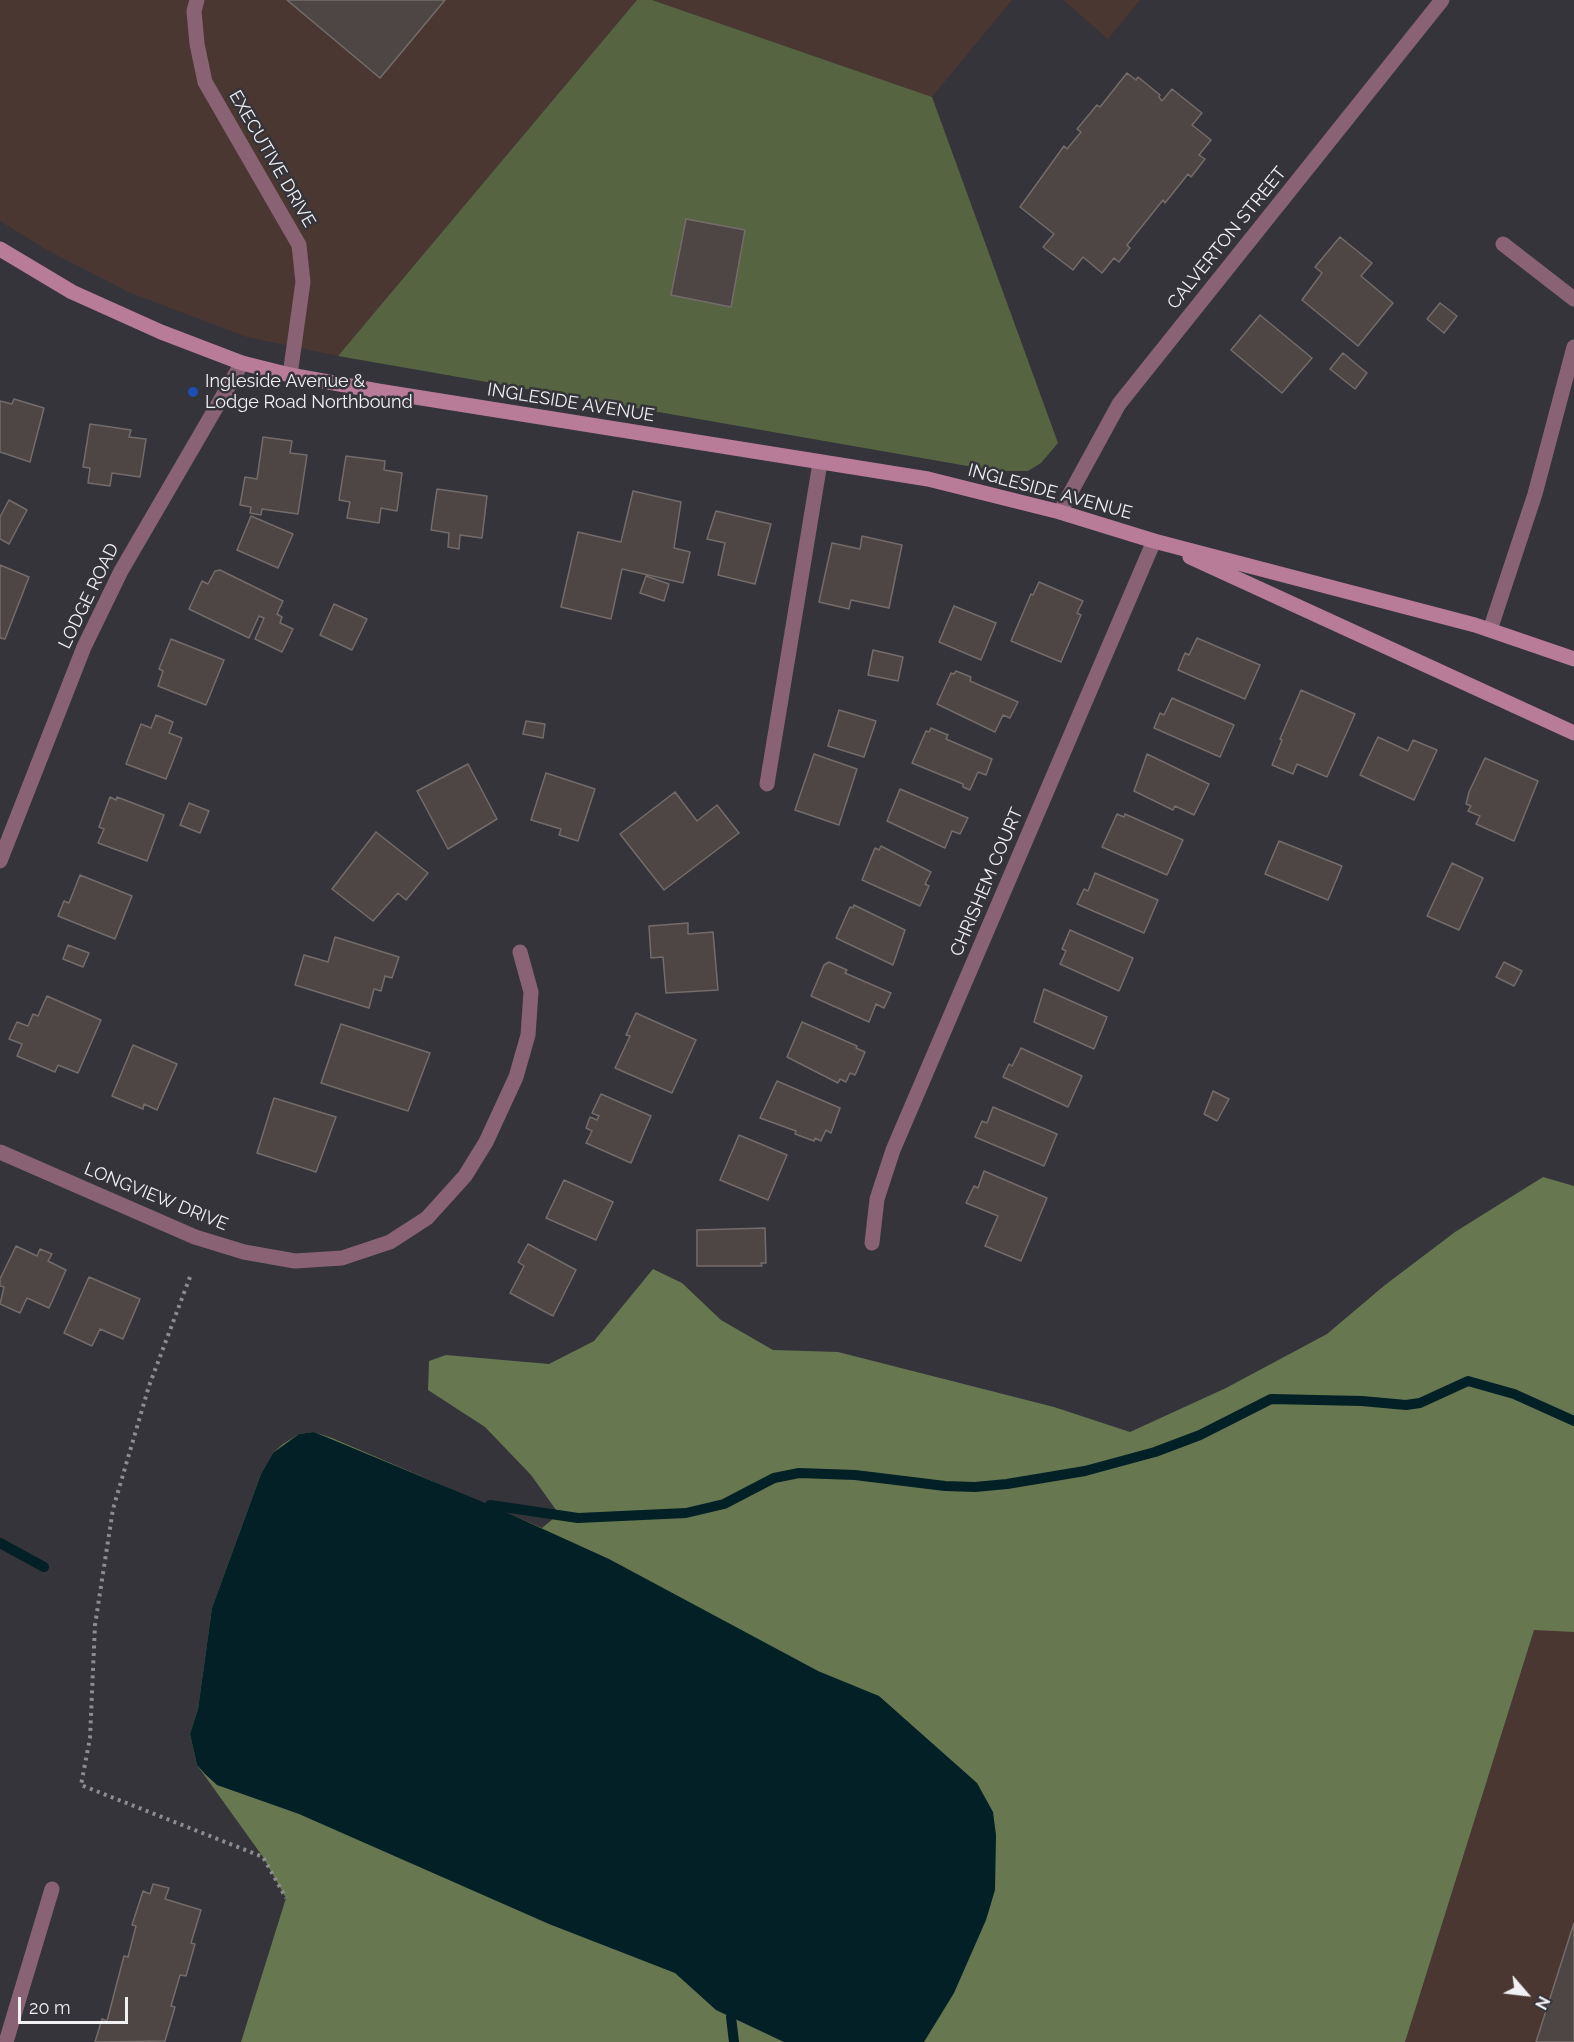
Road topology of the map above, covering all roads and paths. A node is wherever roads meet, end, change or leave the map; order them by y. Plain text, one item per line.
1 (197, 0) edge
2 (1439, 1) edge
3 (1503, 244) dead end
4 (0, 249) edge
5 (1574, 298) edge
6 (1574, 347) edge
7 (242, 363) junction
8 (290, 375) junction
9 (820, 463) junction
10 (1060, 512) junction
11 (1154, 541) junction
12 (1490, 630) junction
13 (1574, 659) edge
14 (1574, 733) edge
15 (767, 784) dead end
16 (0, 861) edge
17 (520, 952) dead end
18 (0, 1152) edge
19 (872, 1243) dead end
20 (190, 1277) dead end
21 (52, 1889) dead end
22 (286, 1898) dead end
23 (6, 2042) edge

1 - 8 street, EXECUTIVE DRIVE
2 - 10 street, CALVERTON STREET
3 - 5 street
4 - 7 main road, INGLESIDE AVENUE
6 - 12 street
7 - 8 main road, INGLESIDE AVENUE
7 - 16 street, LODGE ROAD
8 - 9 main road, INGLESIDE AVENUE
9 - 10 main road, INGLESIDE AVENUE
9 - 15 street
10 - 11 main road, INGLESIDE AVENUE
11 - 12 main road, INGLESIDE AVENUE
11 - 14 main road, INGLESIDE AVENUE
11 - 19 street, CHRISHEM COURT
12 - 13 main road, INGLESIDE AVENUE
17 - 18 street, LONGVIEW DRIVE
20 - 22 path
21 - 23 street

